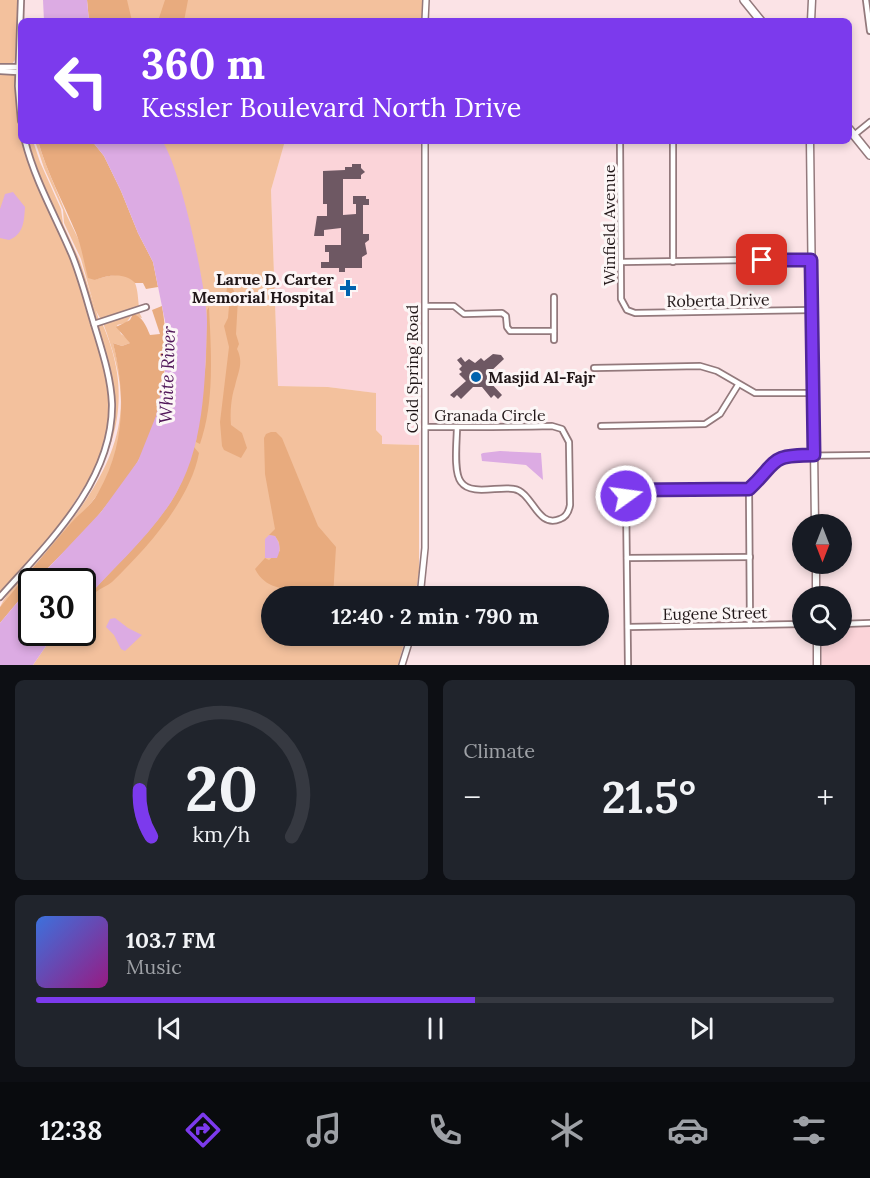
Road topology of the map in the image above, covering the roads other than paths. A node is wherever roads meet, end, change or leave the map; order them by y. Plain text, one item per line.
1 (21, 0) edge
2 (426, 0) edge
3 (744, 0) edge
4 (812, 0) edge
5 (866, 0) edge
6 (20, 18) edge
7 (425, 18) edge
8 (759, 18) edge
9 (811, 18) edge
10 (870, 31) edge
11 (0, 69) edge
12 (18, 70) edge
13 (870, 122) edge
14 (852, 131) edge
15 (852, 133) edge
16 (26, 144) edge
17 (425, 144) edge
18 (620, 144) edge
19 (673, 144) edge
20 (810, 144) edge
21 (870, 155) edge
22 (811, 260) junction
23 (621, 262) junction
24 (673, 262) junction
25 (554, 297) dead end
26 (426, 306) junction
27 (146, 307) dead end
28 (625, 309) joint
29 (812, 310) junction
30 (94, 324) junction
31 (554, 331) junction
32 (554, 340) dead end
33 (594, 368) dead end
34 (738, 385) junction
35 (813, 393) junction
36 (601, 426) dead end
37 (457, 427) junction
38 (425, 428) junction
39 (814, 455) junction
40 (870, 455) edge
41 (749, 489) junction
42 (815, 514) edge
43 (750, 556) junction
44 (627, 558) junction
45 (421, 586) edge
46 (0, 597) edge
47 (870, 623) edge
48 (792, 624) edge
49 (852, 624) edge
50 (750, 625) junction
51 (628, 627) junction
52 (408, 646) edge
53 (816, 646) edge
54 (402, 665) edge
55 (628, 665) edge
56 (817, 665) edge

1 - 6 street
2 - 7 street
3 - 8 main road
4 - 9 main road
5 - 10 street
11 - 12 street
13 - 14 street
15 - 21 main road
16 - 30 street
17 - 26 street, Cold Spring Road
18 - 23 street, Winfield Avenue
19 - 24 street
20 - 22 main road
22 - 24 street
22 - 29 main road
23 - 24 street
23 - 28 street, Winfield Avenue
25 - 31 street
26 - 31 street
26 - 38 street, Cold Spring Road
27 - 30 street
28 - 29 street, Roberta Drive
29 - 35 main road
30 - 46 street
31 - 32 street
33 - 34 street
34 - 35 street
34 - 36 street
35 - 39 main road
37 - 37 street, Granada Circle
37 - 38 street, Granada Circle
38 - 45 street, Cold Spring Road
39 - 40 street
39 - 41 street
39 - 42 main road
41 - 43 street
41 - 44 street
43 - 44 street
43 - 50 street
44 - 51 street
47 - 49 street
48 - 50 street, Eugene Street
50 - 51 street, Eugene Street
51 - 55 street
52 - 54 street
53 - 56 main road

